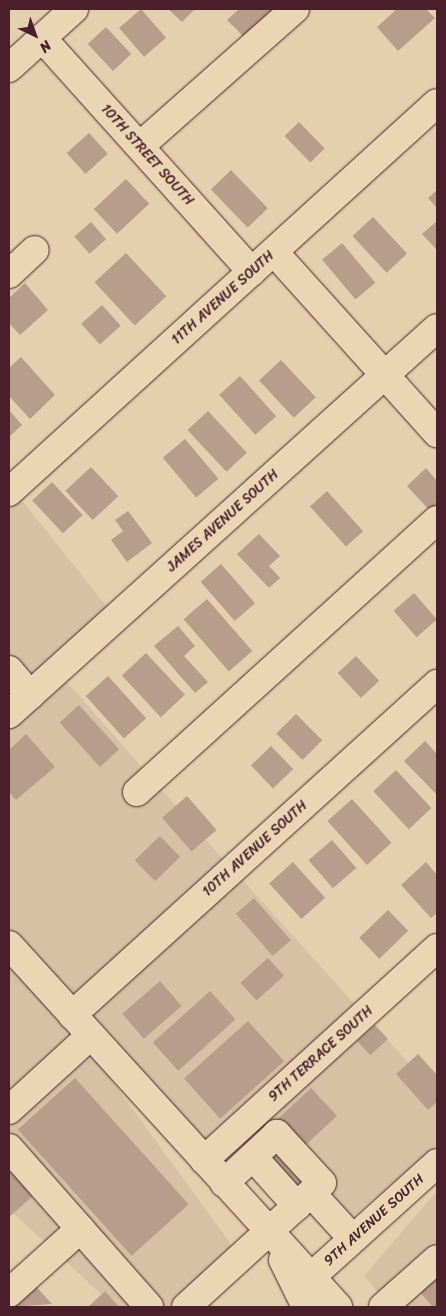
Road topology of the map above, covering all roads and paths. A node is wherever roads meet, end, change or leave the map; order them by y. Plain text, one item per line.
1 (74, 9) edge
2 (295, 9) edge
3 (42, 38) junction
4 (9, 68) edge
5 (437, 103) edge
6 (140, 146) junction
7 (35, 250) dead end
8 (274, 252) junction
9 (252, 272) junction
10 (9, 274) edge
11 (437, 328) edge
12 (386, 374) junction
13 (437, 433) edge
14 (9, 492) edge
15 (437, 520) edge
16 (9, 670) edge
17 (437, 684) edge
18 (30, 695) junction
19 (9, 714) edge
20 (137, 792) dead end
21 (9, 945) edge
22 (437, 948) edge
23 (72, 1015) junction
24 (91, 1035) junction
25 (9, 1110) edge
26 (9, 1148) edge
27 (204, 1160) junction
28 (437, 1163) edge
29 (224, 1183) junction
30 (304, 1200) junction
31 (80, 1229) junction
32 (269, 1232) junction
33 (353, 1239) junction
34 (437, 1259) edge
35 (311, 1277) junction
36 (9, 1293) edge
37 (149, 1307) edge
38 (186, 1307) edge
39 (306, 1307) edge
40 (338, 1307) edge
41 (384, 1307) edge

1 - 3 street
2 - 6 street
3 - 4 street
3 - 6 street, 10TH STREET SOUTH
5 - 8 street, 11TH AVENUE SOUTH
6 - 9 street, 10TH STREET SOUTH
7 - 10 street
8 - 9 street, 11TH AVENUE SOUTH
8 - 12 street
9 - 14 street, 11TH AVENUE SOUTH
11 - 12 street, JAMES AVENUE SOUTH
12 - 13 street
12 - 18 street, JAMES AVENUE SOUTH
15 - 20 street
16 - 18 street
17 - 23 street, 10TH AVENUE SOUTH
18 - 19 street, JAMES AVENUE SOUTH
21 - 23 street
22 - 27 street, 9TH TERRACE SOUTH
23 - 24 street
24 - 25 street
24 - 27 street
26 - 31 street
27 - 29 street
28 - 33 street, 9TH AVENUE SOUTH
29 - 30 street
29 - 32 street
30 - 32 street
30 - 33 street
31 - 36 street
31 - 37 street
32 - 35 street
32 - 38 street
32 - 39 street
33 - 35 street, 9TH AVENUE SOUTH
34 - 41 street
35 - 40 street

